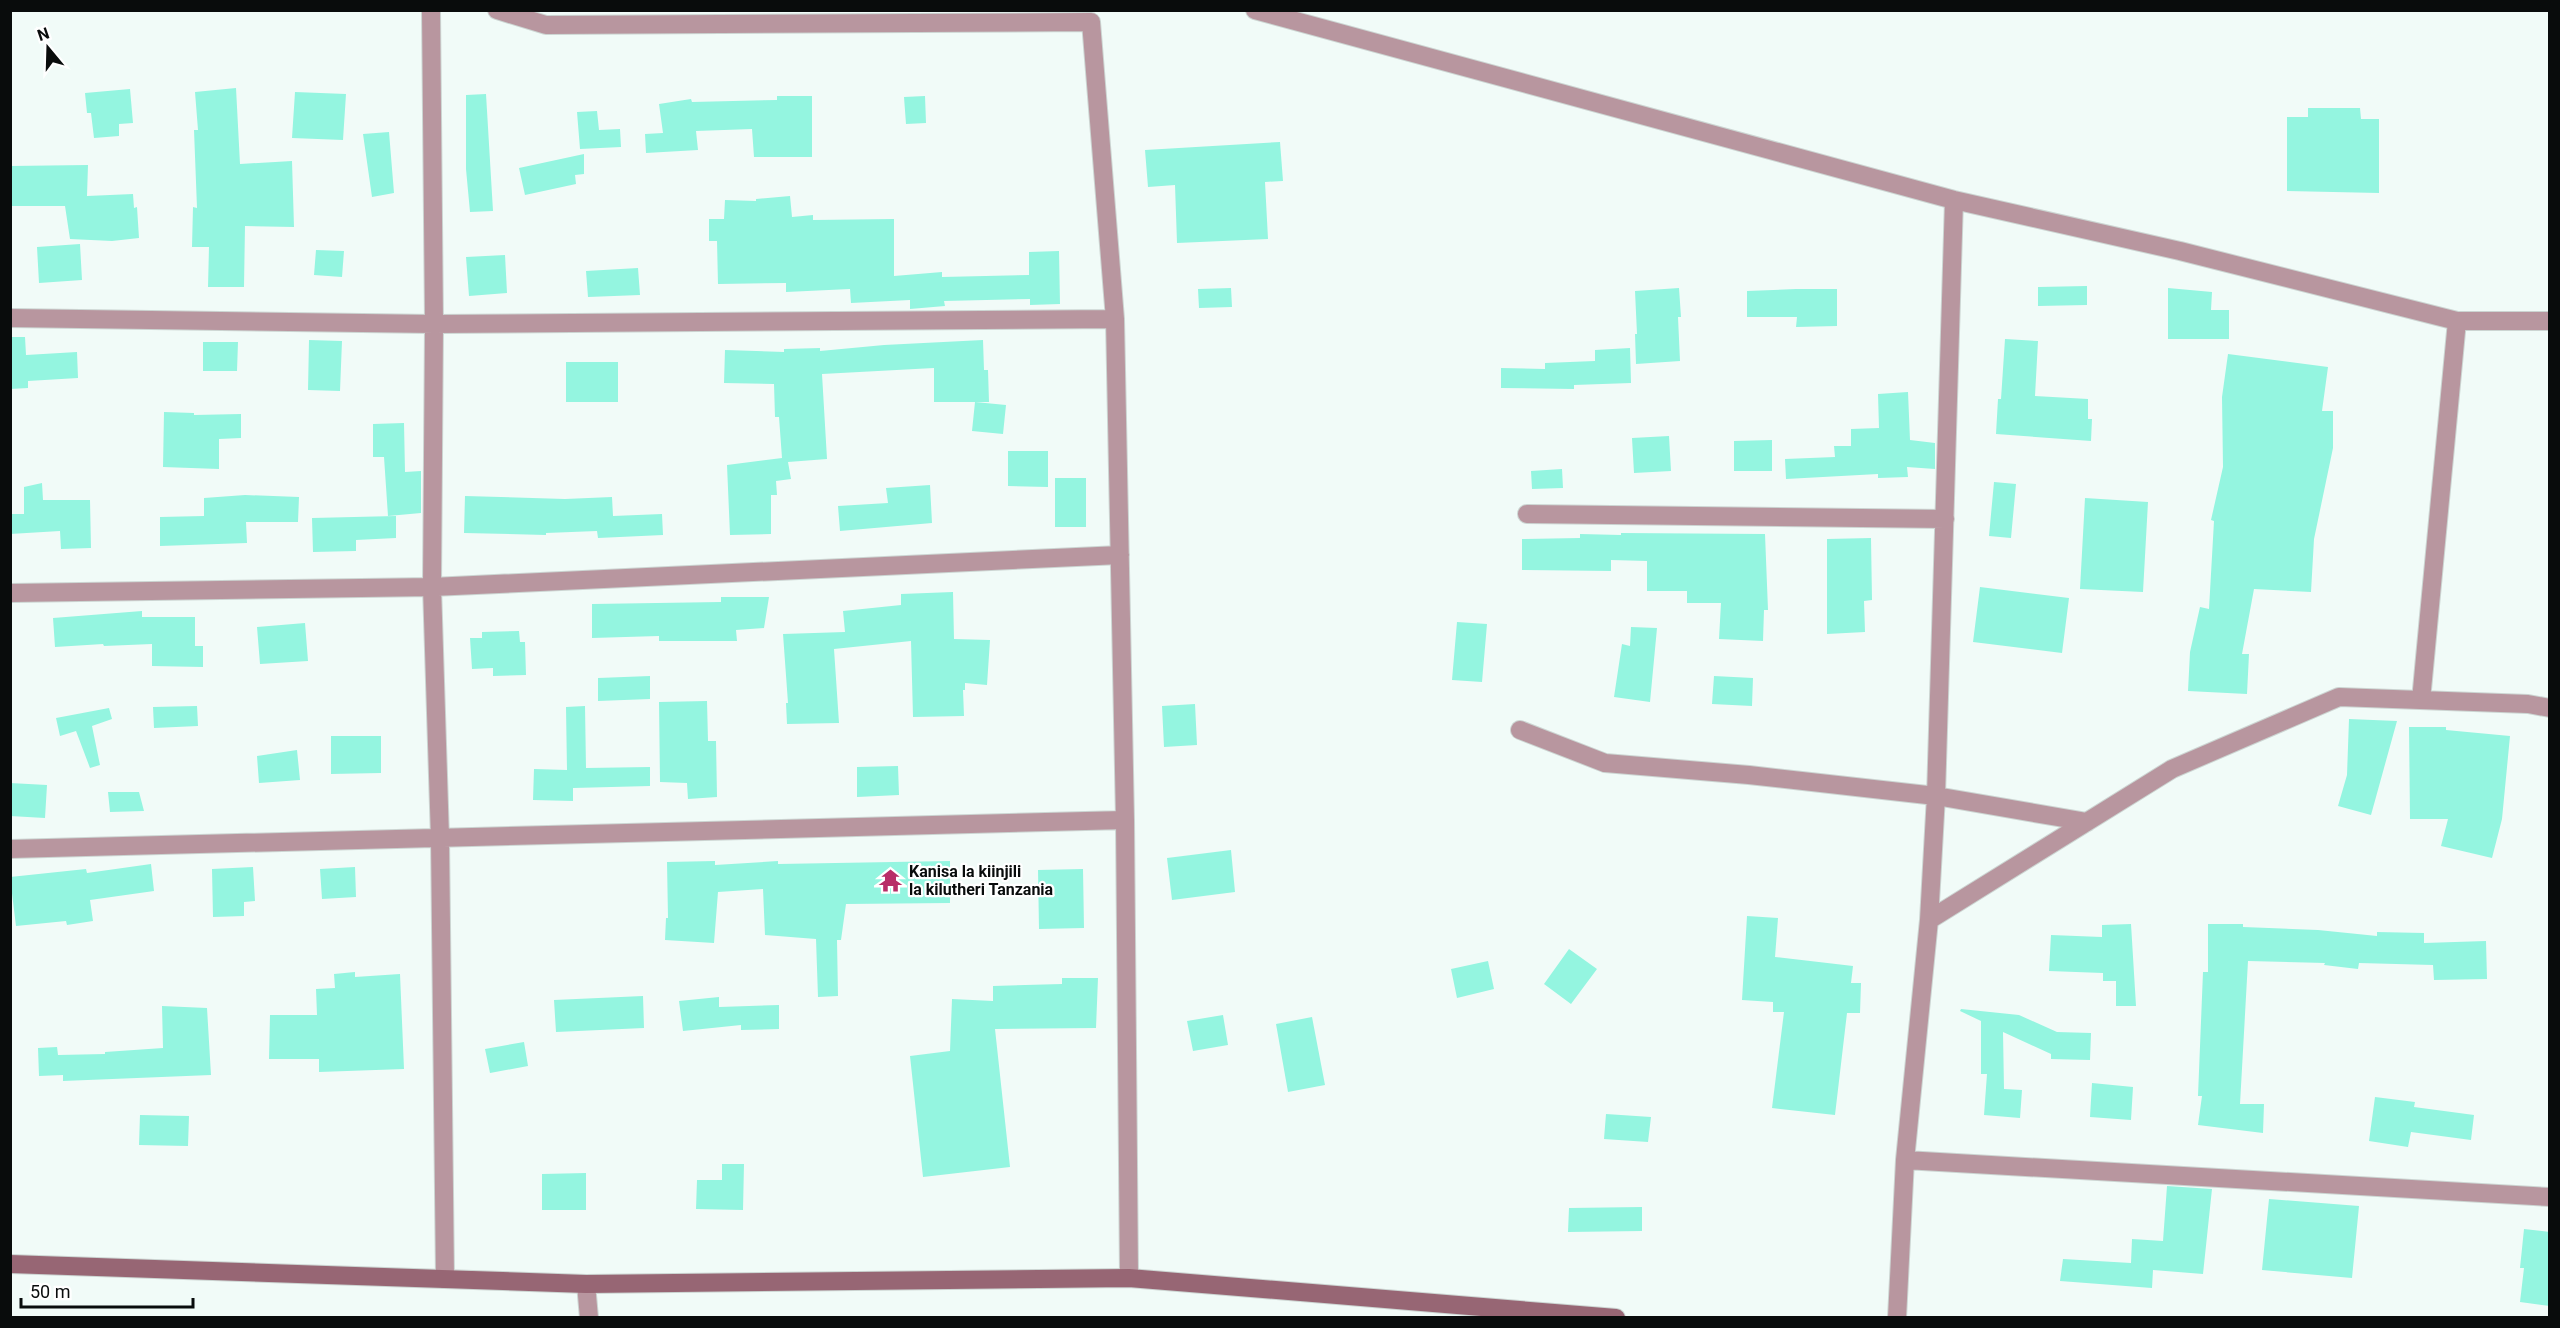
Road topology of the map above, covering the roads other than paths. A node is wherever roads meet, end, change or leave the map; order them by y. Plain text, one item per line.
1 (431, 10) edge
2 (496, 10) edge
3 (1255, 10) edge
4 (1954, 200) junction
5 (10, 318) edge
6 (1115, 319) junction
7 (2457, 321) junction
8 (2550, 321) edge
9 (434, 324) junction
10 (1527, 514) dead end
11 (1945, 519) junction
12 (1120, 555) junction
13 (432, 587) junction
14 (10, 593) edge
15 (2421, 700) junction
16 (2550, 708) edge
17 (1520, 730) dead end
18 (1936, 796) junction
19 (1125, 820) junction
20 (2087, 822) junction
21 (440, 838) junction
22 (10, 849) edge
23 (1929, 920) junction
24 (1905, 1160) junction
25 (2550, 1197) edge
26 (10, 1263) edge
27 (1129, 1278) junction
28 (445, 1279) junction
29 (586, 1284) junction
30 (589, 1317) edge
31 (1616, 1317) edge
32 (1897, 1317) edge

1 - 9 street
2 - 6 street
3 - 4 street
4 - 7 street
4 - 11 street
5 - 9 street
6 - 9 street
6 - 12 street
7 - 8 street
7 - 15 street
9 - 13 street
10 - 11 street
11 - 18 street
12 - 13 street
12 - 19 street
13 - 14 street
13 - 21 street
15 - 16 street
15 - 20 street
17 - 18 street
18 - 20 street
18 - 23 street
19 - 21 street
19 - 27 street
20 - 23 street
21 - 22 street
21 - 28 street
23 - 24 street
24 - 25 street
24 - 32 street
26 - 28 street
27 - 29 street
27 - 31 street
28 - 29 street
29 - 30 street

